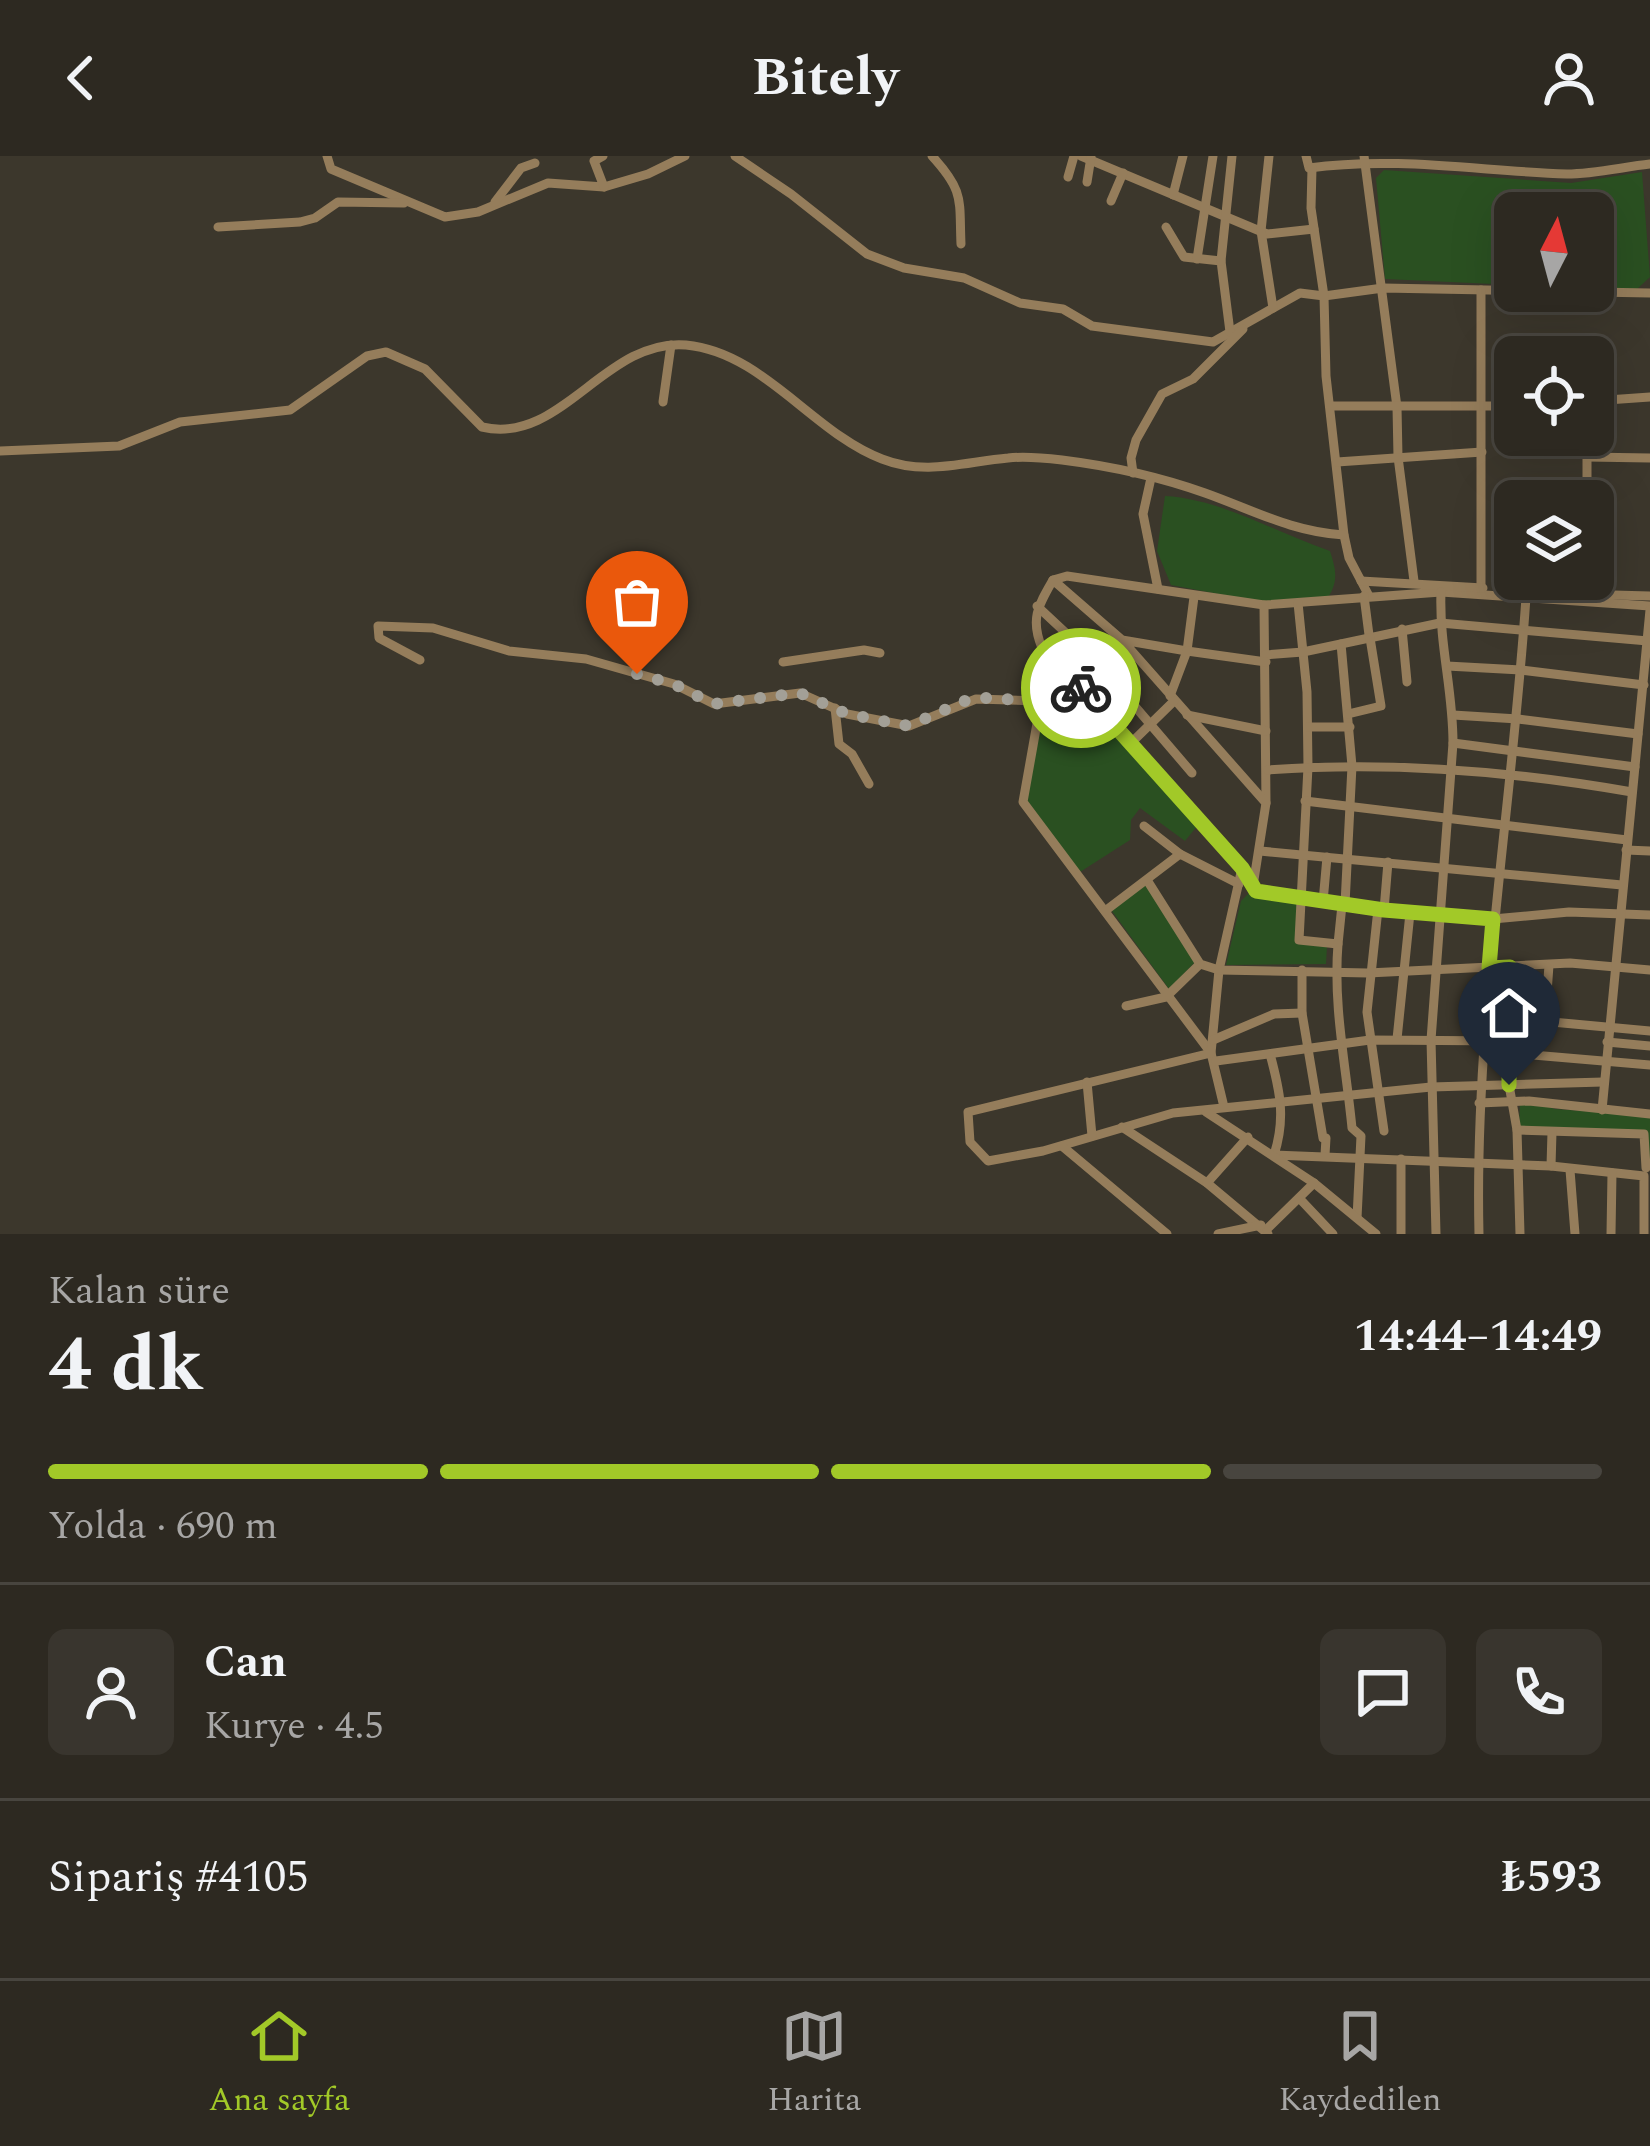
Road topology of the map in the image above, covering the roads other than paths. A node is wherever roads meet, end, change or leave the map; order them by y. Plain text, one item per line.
1 (327, 156) edge
2 (603, 156) edge
3 (685, 156) edge
4 (735, 156) edge
5 (932, 156) edge
6 (1122, 156) edge
7 (1183, 156) edge
8 (1213, 156) edge
9 (1232, 156) edge
10 (1269, 156) edge
11 (1306, 156) edge
12 (1536, 156) edge
13 (1559, 156) edge
14 (1084, 157) edge
15 (1343, 159) edge
16 (1365, 159) edge
17 (1405, 159) edge
18 (1419, 159) edge
19 (1443, 160) edge
20 (1475, 161) edge
21 (1505, 162) edge
22 (535, 163) dead end
23 (1318, 163) edge
24 (1650, 164) edge
25 (1536, 171) junction
26 (1120, 172) junction
27 (1557, 173) junction
28 (1068, 177) dead end
29 (1087, 182) dead end
30 (604, 187) junction
31 (1173, 195) junction
32 (1111, 200) dead end
33 (410, 202) junction
34 (495, 202) junction
35 (1204, 210) junction
36 (1225, 215) junction
37 (218, 227) dead end
38 (1166, 227) dead end
39 (1313, 229) junction
40 (1261, 231) junction
41 (961, 244) dead end
42 (1197, 259) junction
43 (1221, 261) junction
44 (1383, 288) junction
45 (1480, 290) junction
46 (1650, 293) edge
47 (1324, 296) junction
48 (1273, 308) junction
49 (1247, 322) junction
50 (1231, 332) junction
51 (671, 344) junction
52 (1650, 397) edge
53 (1614, 399) edge
54 (663, 402) dead end
55 (1483, 405) junction
56 (1494, 405) edge
57 (1332, 406) junction
58 (1397, 407) junction
59 (0, 451) edge
60 (1483, 452) junction
61 (1398, 457) junction
62 (1587, 457) joint
63 (1650, 458) edge
64 (1337, 462) junction
65 (1133, 473) junction
66 (1151, 478) junction
67 (1587, 480) edge
68 (1344, 535) junction
69 (1053, 580) junction
70 (1361, 580) junction
71 (1414, 581) junction
72 (1481, 588) junction
73 (1158, 589) junction
74 (1494, 589) edge
75 (1442, 592) junction
76 (1494, 595) edge
77 (1614, 595) edge
78 (1366, 596) junction
79 (1650, 596) edge
80 (1194, 597) junction
81 (1526, 600) edge
82 (1560, 600) edge
83 (1298, 603) junction
84 (1264, 605) junction
85 (1037, 606) junction
86 (1650, 608) edge
87 (1440, 622) junction
88 (1402, 629) junction
89 (1524, 629) junction
90 (1370, 637) junction
91 (1122, 640) junction
92 (1648, 641) edge
93 (1341, 644) junction
94 (1187, 651) junction
95 (1303, 652) junction
96 (880, 653) dead end
97 (1266, 659) junction
98 (420, 660) dead end
99 (783, 662) dead end
100 (1096, 662) junction
101 (1447, 666) junction
102 (1521, 670) junction
103 (1408, 682) dead end
104 (1076, 683) junction
105 (1644, 685) junction
106 (1172, 698) junction
107 (1042, 701) junction
108 (835, 708) junction
109 (1348, 714) junction
110 (1187, 715) junction
111 (1453, 716) junction
112 (1518, 719) junction
113 (1151, 723) junction
114 (1308, 727) junction
115 (1350, 728) junction
116 (1267, 731) junction
117 (1638, 734) junction
118 (1453, 742) junction
119 (1131, 743) junction
120 (1514, 750) junction
121 (1352, 766) junction
122 (1635, 766) junction
123 (1308, 767) junction
124 (1268, 770) junction
125 (1452, 770) junction
126 (1192, 773) dead end
127 (1512, 775) junction
128 (868, 784) dead end
129 (1632, 792) junction
130 (1306, 801) junction
131 (1266, 803) junction
132 (1350, 806) junction
133 (1450, 817) junction
134 (1506, 824) junction
135 (1144, 826) dead end
136 (1626, 845) junction
137 (1260, 851) junction
138 (1650, 851) edge
139 (1180, 854) junction
140 (1303, 855) junction
141 (1327, 857) junction
142 (1350, 860) junction
143 (1388, 862) junction
144 (1242, 868) junction
145 (1445, 868) junction
146 (1499, 871) junction
147 (1147, 880) junction
148 (1239, 884) junction
149 (1622, 885) junction
150 (1252, 886) junction
151 (1301, 899) junction
152 (1323, 902) junction
153 (1344, 904) junction
154 (1381, 909) junction
155 (1105, 911) junction
156 (1410, 913) junction
157 (1620, 913) junction
158 (1650, 915) edge
159 (1440, 916) junction
160 (1493, 919) junction
161 (1338, 944) junction
162 (1200, 964) junction
163 (1550, 964) junction
164 (1510, 967) junction
165 (1489, 968) junction
166 (1614, 968) junction
167 (1220, 970) junction
168 (1302, 970) junction
169 (1402, 970) junction
170 (1435, 970) junction
171 (1650, 970) edge
172 (1336, 973) junction
173 (1368, 973) junction
174 (1166, 997) junction
175 (1126, 1006) dead end
176 (1302, 1013) junction
177 (1509, 1018) junction
178 (1545, 1022) junction
179 (1608, 1027) junction
180 (1650, 1031) edge
181 (1213, 1040) junction
182 (1370, 1040) junction
183 (1397, 1040) junction
184 (1431, 1040) junction
185 (1483, 1041) junction
186 (1341, 1042) junction
187 (1607, 1042) junction
188 (1650, 1046) edge
189 (1509, 1047) junction
190 (1307, 1048) junction
191 (1270, 1054) junction
192 (1214, 1057) junction
193 (1604, 1061) junction
194 (1650, 1065) edge
195 (1088, 1082) junction
196 (1603, 1082) junction
197 (1480, 1085) junction
198 (1509, 1085) junction
199 (1431, 1088) junction
200 (1378, 1093) junction
201 (1349, 1094) junction
202 (1319, 1097) junction
203 (1282, 1101) junction
204 (1479, 1103) junction
205 (1514, 1103) junction
206 (1224, 1107) junction
207 (1602, 1110) junction
208 (1206, 1112) junction
209 (1650, 1114) edge
210 (1122, 1127) junction
211 (1517, 1130) junction
212 (1384, 1131) dead end
213 (1552, 1132) junction
214 (1092, 1136) junction
215 (1248, 1137) junction
216 (1062, 1146) junction
217 (1274, 1155) junction
218 (1325, 1155) junction
219 (1361, 1156) junction
220 (1401, 1159) junction
221 (1436, 1160) junction
222 (1478, 1162) junction
223 (1517, 1164) junction
224 (1551, 1166) junction
225 (1570, 1170) junction
226 (1647, 1171) edge
227 (1612, 1173) junction
228 (1207, 1183) junction
229 (1314, 1183) junction
230 (1300, 1199) junction
231 (1357, 1217) junction
232 (1265, 1229) edge
233 (1167, 1234) edge
234 (1218, 1234) edge
235 (1333, 1234) edge
236 (1376, 1234) edge
237 (1401, 1234) edge
238 (1436, 1234) edge
239 (1479, 1234) edge
240 (1520, 1234) edge
241 (1575, 1234) edge
242 (1611, 1234) edge
243 (1644, 1234) edge

1 - 33 street
2 - 30 street
3 - 30 street
4 - 50 street
5 - 41 street
6 - 26 street
7 - 31 street
8 - 35 street
9 - 36 street
10 - 40 street
11 - 23 street
12 - 25 street
13 - 27 street
14 - 26 street
14 - 28 street
14 - 29 street
15 - 16 street
15 - 23 street
16 - 17 street
16 - 44 street
17 - 18 street
18 - 19 street
19 - 20 street
20 - 21 street
21 - 25 street
22 - 34 street
23 - 39 street
24 - 27 street
25 - 27 street
26 - 31 street
26 - 32 street
30 - 34 street
31 - 35 street
33 - 34 street
33 - 37 street
35 - 36 street
35 - 42 street
36 - 40 street
36 - 43 street
38 - 42 street
39 - 40 street
39 - 47 street
40 - 48 street
42 - 43 street
43 - 50 street
44 - 45 street
44 - 47 street
44 - 58 street
45 - 46 street
45 - 55 street
47 - 48 street
47 - 57 street
48 - 49 street
49 - 50 street
49 - 65 street
51 - 54 street
51 - 59 street
51 - 65 street
52 - 53 street
55 - 56 street
55 - 58 street
55 - 60 street
57 - 58 street
57 - 64 street
58 - 61 street
60 - 61 street
60 - 72 street
61 - 64 street
61 - 71 street
62 - 63 street
62 - 67 street
64 - 68 street
65 - 66 street
66 - 68 street
66 - 73 street
68 - 70 street
69 - 73 street
69 - 85 street
69 - 91 street
70 - 71 street
70 - 78 street
71 - 72 street
72 - 74 street
73 - 80 street
75 - 76 street
75 - 78 street
75 - 87 street
77 - 79 street
78 - 83 street
78 - 90 street
80 - 84 street
80 - 94 street
81 - 89 street
82 - 86 street
83 - 84 street
83 - 95 street
84 - 97 street
85 - 100 street
85 - 104 street
86 - 92 street
87 - 88 street
87 - 89 street
87 - 101 street
88 - 90 street
88 - 103 street
89 - 92 street
89 - 102 street
90 - 93 street
90 - 109 street
91 - 94 street
91 - 106 street
92 - 105 street
93 - 95 street
93 - 109 street
94 - 97 street
94 - 106 street
95 - 97 street
95 - 114 street
96 - 99 street
97 - 116 street
98 - 108 street
100 - 104 street
100 - 113 street
101 - 102 street
101 - 111 street
102 - 105 street
102 - 112 street
104 - 107 street
104 - 119 street
105 - 117 street
106 - 110 street
106 - 113 street
107 - 108 street
107 - 155 street
108 - 128 street
109 - 115 street
110 - 116 street
110 - 131 street
111 - 112 street
111 - 118 street
112 - 117 street
112 - 120 street
113 - 119 street
113 - 126 street
114 - 115 street
114 - 123 street
115 - 121 street
116 - 124 street
117 - 122 street
118 - 120 street
118 - 125 street
119 - 144 street
120 - 122 street
120 - 127 street
121 - 123 street
121 - 125 street
121 - 132 street
122 - 129 street
123 - 124 street
123 - 130 street
124 - 131 street
125 - 127 street
125 - 133 street
127 - 129 street
127 - 134 street
129 - 136 street
130 - 132 street
130 - 140 street
131 - 137 street
132 - 133 street
132 - 142 street
133 - 134 street
133 - 145 street
134 - 136 street
134 - 146 street
135 - 139 street
136 - 138 street
136 - 149 street
137 - 140 street
137 - 150 street
139 - 147 street
139 - 148 street
140 - 141 street
140 - 151 street
141 - 142 street
141 - 152 street
142 - 143 street
142 - 153 street
143 - 145 street
143 - 154 street
144 - 148 street
144 - 150 street
145 - 146 street
145 - 159 street
146 - 149 street
146 - 160 street
147 - 155 street
147 - 162 street
148 - 167 street
149 - 157 street
150 - 151 street
151 - 152 street
151 - 161 street
152 - 153 street
153 - 154 street
153 - 161 street
154 - 156 street
154 - 173 street
155 - 174 street
156 - 159 street
156 - 169 street
157 - 158 street
157 - 160 street
157 - 166 street
159 - 160 street
159 - 170 street
160 - 165 street
161 - 172 street
162 - 167 street
162 - 174 street
163 - 164 street
163 - 166 street
163 - 178 street
164 - 165 street
164 - 177 street
165 - 170 street
165 - 185 street
166 - 171 street
166 - 179 street
167 - 168 street
167 - 181 street
168 - 172 street
168 - 176 street
169 - 170 street
169 - 173 street
169 - 183 street
170 - 184 street
172 - 173 street
172 - 186 street
173 - 182 street
174 - 175 street
174 - 192 street
176 - 181 street
176 - 190 street
177 - 178 street
177 - 189 street
178 - 179 street
179 - 180 street
179 - 187 street
181 - 192 street
182 - 183 street
182 - 186 street
182 - 200 street
183 - 184 street
184 - 185 street
184 - 199 street
185 - 189 street
185 - 197 street
186 - 190 street
186 - 201 street
187 - 188 street
187 - 193 street
189 - 193 street
189 - 198 street
190 - 191 street
190 - 202 street
191 - 192 street
191 - 203 street
192 - 195 street
192 - 206 street
193 - 194 street
193 - 196 street
195 - 214 street
195 - 216 street
196 - 198 street
196 - 207 street
197 - 198 street
197 - 199 street
197 - 204 street
198 - 205 street
199 - 200 street
199 - 221 street
200 - 201 street
200 - 212 street
201 - 202 street
201 - 219 street
202 - 203 street
202 - 218 street
203 - 206 street
203 - 217 street
204 - 205 street
204 - 222 street
205 - 207 street
205 - 211 street
206 - 208 street
207 - 209 street
208 - 210 street
208 - 215 street
210 - 214 street
210 - 228 street
211 - 213 street
211 - 223 street
213 - 224 street
213 - 226 street
214 - 216 street
215 - 217 street
215 - 228 street
216 - 233 street
217 - 218 street
217 - 229 street
218 - 219 street
219 - 220 street
219 - 231 street
220 - 221 street
220 - 237 street
221 - 222 street
221 - 238 street
222 - 223 street
222 - 239 street
223 - 224 street
223 - 240 street
224 - 225 street
225 - 227 street
225 - 241 street
226 - 227 street
226 - 243 street
227 - 242 street
228 - 232 street
229 - 230 street
229 - 231 street
230 - 232 street
230 - 235 street
231 - 236 street
232 - 234 street

